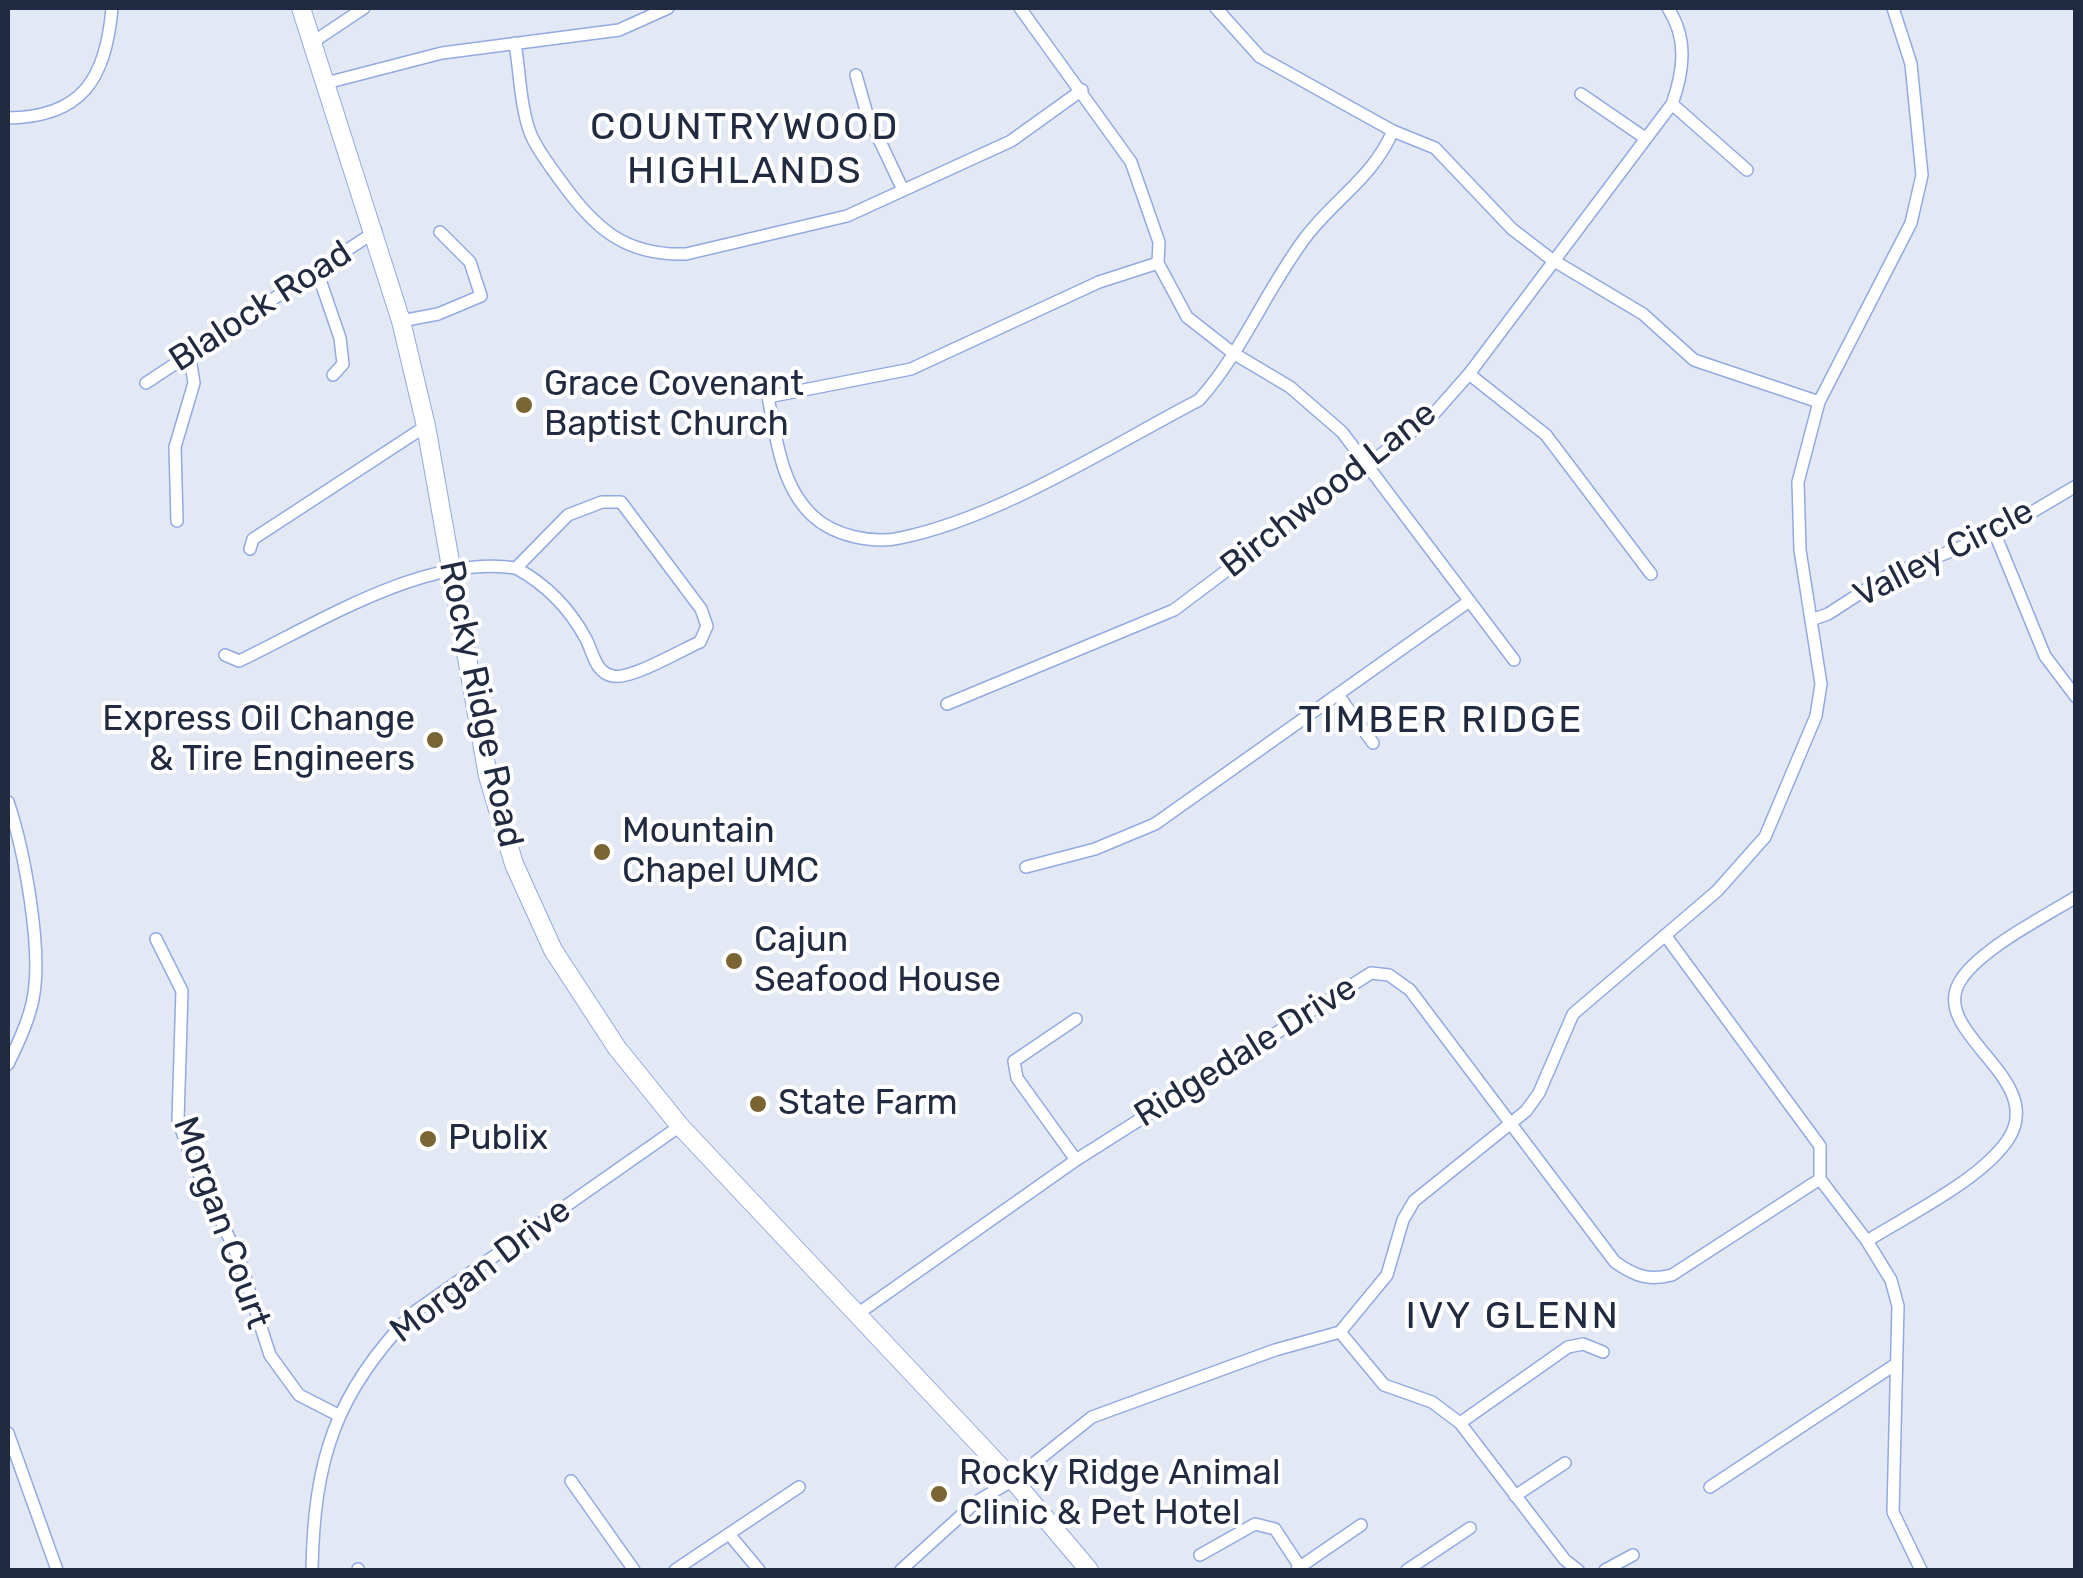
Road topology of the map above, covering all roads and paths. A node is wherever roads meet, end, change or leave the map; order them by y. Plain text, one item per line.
1 (112, 8) edge
2 (301, 8) edge
3 (364, 8) edge
4 (668, 8) edge
5 (1020, 8) edge
6 (1216, 8) edge
7 (1668, 8) edge
8 (1894, 8) edge
9 (313, 42) junction
10 (516, 43) junction
11 (856, 75) dead end
12 (326, 83) junction
13 (1082, 90) junction
14 (1581, 94) dead end
15 (1672, 104) junction
16 (8, 118) edge
17 (1394, 130) junction
18 (1644, 138) junction
19 (1747, 170) dead end
20 (903, 190) junction
21 (376, 232) junction
22 (440, 232) dead end
23 (1552, 259) junction
24 (1158, 263) junction
25 (317, 272) junction
26 (401, 322) junction
27 (190, 352) junction
28 (1233, 353) junction
29 (1469, 374) junction
30 (333, 375) dead end
31 (146, 383) dead end
32 (1819, 402) junction
33 (426, 426) junction
34 (1366, 464) junction
35 (2076, 486) edge
36 (178, 521) dead end
37 (1996, 534) junction
38 (250, 549) dead end
39 (516, 568) junction
40 (452, 573) junction
41 (1651, 574) dead end
42 (1468, 602) junction
43 (1811, 620) junction
44 (226, 655) dead end
45 (1514, 660) dead end
46 (1338, 694) junction
47 (2076, 697) edge
48 (947, 704) dead end
49 (1373, 743) dead end
50 (8, 802) edge
51 (1026, 868) dead end
52 (2076, 897) edge
53 (1665, 934) junction
54 (156, 939) dead end
55 (1076, 1019) dead end
56 (8, 1064) edge
57 (1510, 1123) junction
58 (680, 1126) junction
59 (1076, 1160) junction
60 (1820, 1178) junction
61 (1867, 1241) junction
62 (856, 1315) junction
63 (1340, 1332) junction
64 (1602, 1352) dead end
65 (1896, 1364) junction
66 (340, 1416) junction
67 (1460, 1423) junction
68 (8, 1433) edge
69 (1565, 1464) dead end
70 (1014, 1480) junction
71 (571, 1481) dead end
72 (798, 1487) dead end
73 (1710, 1488) dead end
74 (1515, 1496) junction
75 (1361, 1525) dead end
76 (1470, 1528) dead end
77 (728, 1534) junction
78 (1200, 1554) dead end
79 (1634, 1555) dead end
80 (1296, 1569) edge
81 (57, 1570) edge
82 (312, 1570) edge
83 (634, 1570) edge
84 (676, 1570) edge
85 (759, 1570) edge
86 (900, 1570) edge
87 (1089, 1570) edge
88 (1407, 1570) edge
89 (1578, 1570) edge
90 (1605, 1570) edge
91 (1921, 1570) edge

1 - 16 street
2 - 9 main road, Rocky Ridge Road
3 - 9 street
4 - 10 street
5 - 13 street
6 - 17 street
7 - 15 street, Birchwood Lane
8 - 32 street
9 - 12 main road, Rocky Ridge Road
10 - 12 street
10 - 20 street
11 - 20 street
12 - 21 main road, Rocky Ridge Road
13 - 20 street
13 - 24 street
14 - 18 street
15 - 18 street, Birchwood Lane
15 - 19 street
17 - 23 street
17 - 28 street
18 - 23 street, Birchwood Lane
21 - 25 street, Blalock Road
21 - 26 main road, Rocky Ridge Road
22 - 26 street
23 - 29 street, Birchwood Lane
23 - 32 street
24 - 28 street
24 - 28 street
25 - 27 street, Blalock Road
25 - 30 street
26 - 33 main road, Rocky Ridge Road
27 - 31 street, Blalock Road
27 - 36 street
28 - 34 street
29 - 34 street, Birchwood Lane
29 - 41 street
32 - 43 street
33 - 38 street
33 - 40 main road, Rocky Ridge Road
34 - 42 street
34 - 48 street, Birchwood Lane
35 - 37 street, Valley Circle
37 - 43 street, Valley Circle
37 - 47 street
39 - 39 street
39 - 40 street
40 - 44 street
40 - 58 main road, Rocky Ridge Road
42 - 45 street
42 - 46 street
43 - 53 street
46 - 49 street
46 - 51 street
50 - 56 street
52 - 61 street
53 - 57 street
53 - 60 street
54 - 66 street, Morgan Court
55 - 59 street
57 - 59 street, Ridgedale Drive
57 - 60 street, Ridgedale Drive
57 - 63 street
58 - 62 main road, Rocky Ridge Road
58 - 66 street, Morgan Drive
59 - 62 street, Ridgedale Drive
60 - 61 street
61 - 65 street
62 - 70 main road, Rocky Ridge Road
63 - 67 street
63 - 70 street
64 - 67 street
65 - 73 street
65 - 91 street
66 - 82 street, Morgan Drive
67 - 74 street
68 - 81 street
69 - 74 street
70 - 86 street
70 - 87 main road, Rocky Ridge Road
71 - 83 street
72 - 77 street
74 - 89 street
75 - 80 street
76 - 88 street
77 - 84 street
77 - 85 street
78 - 80 street
79 - 90 street

